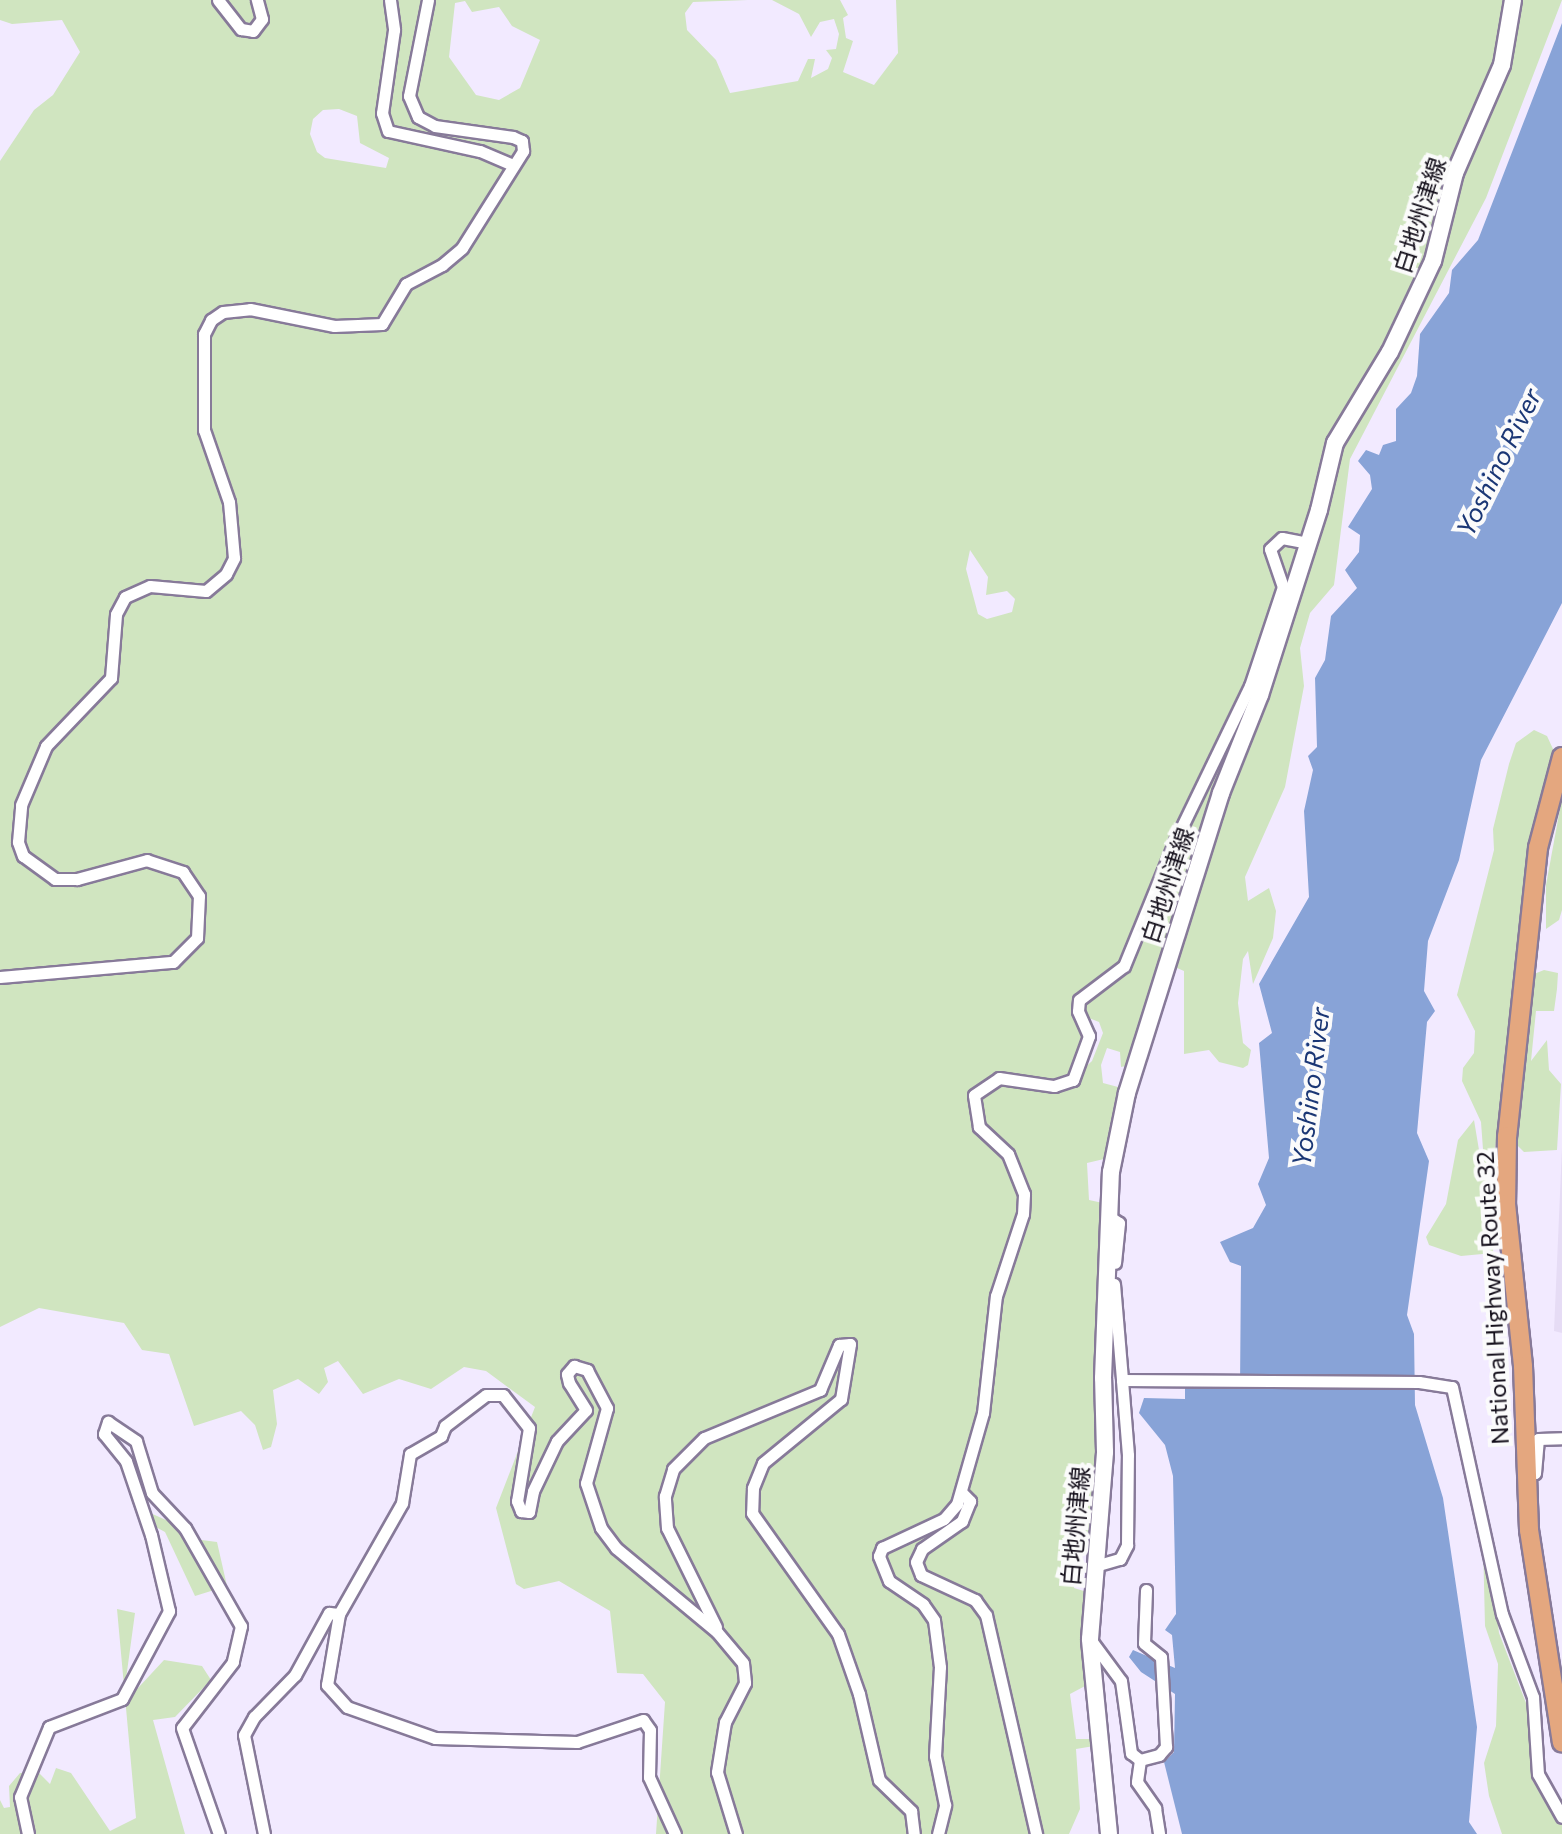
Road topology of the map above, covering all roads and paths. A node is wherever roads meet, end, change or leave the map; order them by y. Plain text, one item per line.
1 (218, 0) edge
2 (257, 0) edge
3 (390, 0) edge
4 (428, 0) edge
5 (1513, 0) edge
6 (513, 165) junction
7 (1308, 543) junction
8 (1562, 757) edge
9 (0, 977) edge
10 (1108, 1216) junction
11 (1122, 1380) junction
12 (1562, 1438) edge
13 (1527, 1475) junction
14 (961, 1492) junction
15 (1095, 1566) junction
16 (1146, 1590) dead end
17 (339, 1614) junction
18 (723, 1637) junction
19 (1090, 1639) junction
20 (1562, 1742) edge
21 (1140, 1760) junction
22 (1562, 1817) edge
23 (28, 1834) edge
24 (219, 1834) edge
25 (264, 1834) edge
26 (675, 1834) edge
27 (736, 1834) edge
28 (914, 1834) edge
29 (938, 1834) edge
30 (1036, 1834) edge
31 (1109, 1834) edge
32 (1159, 1834) edge

1 - 2 street
3 - 6 street
4 - 6 street
5 - 7 main road, 白地州津線
6 - 9 street
7 - 10 main road, 白地州津線
7 - 14 street
8 - 13 highway, National Highway Route 32
10 - 11 street
10 - 15 main road, 白地州津線
11 - 15 street
11 - 22 street
12 - 13 street
13 - 20 highway, National Highway Route 32
14 - 29 street
14 - 30 street
15 - 19 main road, 白地州津線
16 - 21 street
17 - 18 street
17 - 25 street
17 - 26 street
18 - 27 street
18 - 28 street
19 - 21 street
19 - 31 main road, 白地州津線
21 - 32 street
23 - 24 street

